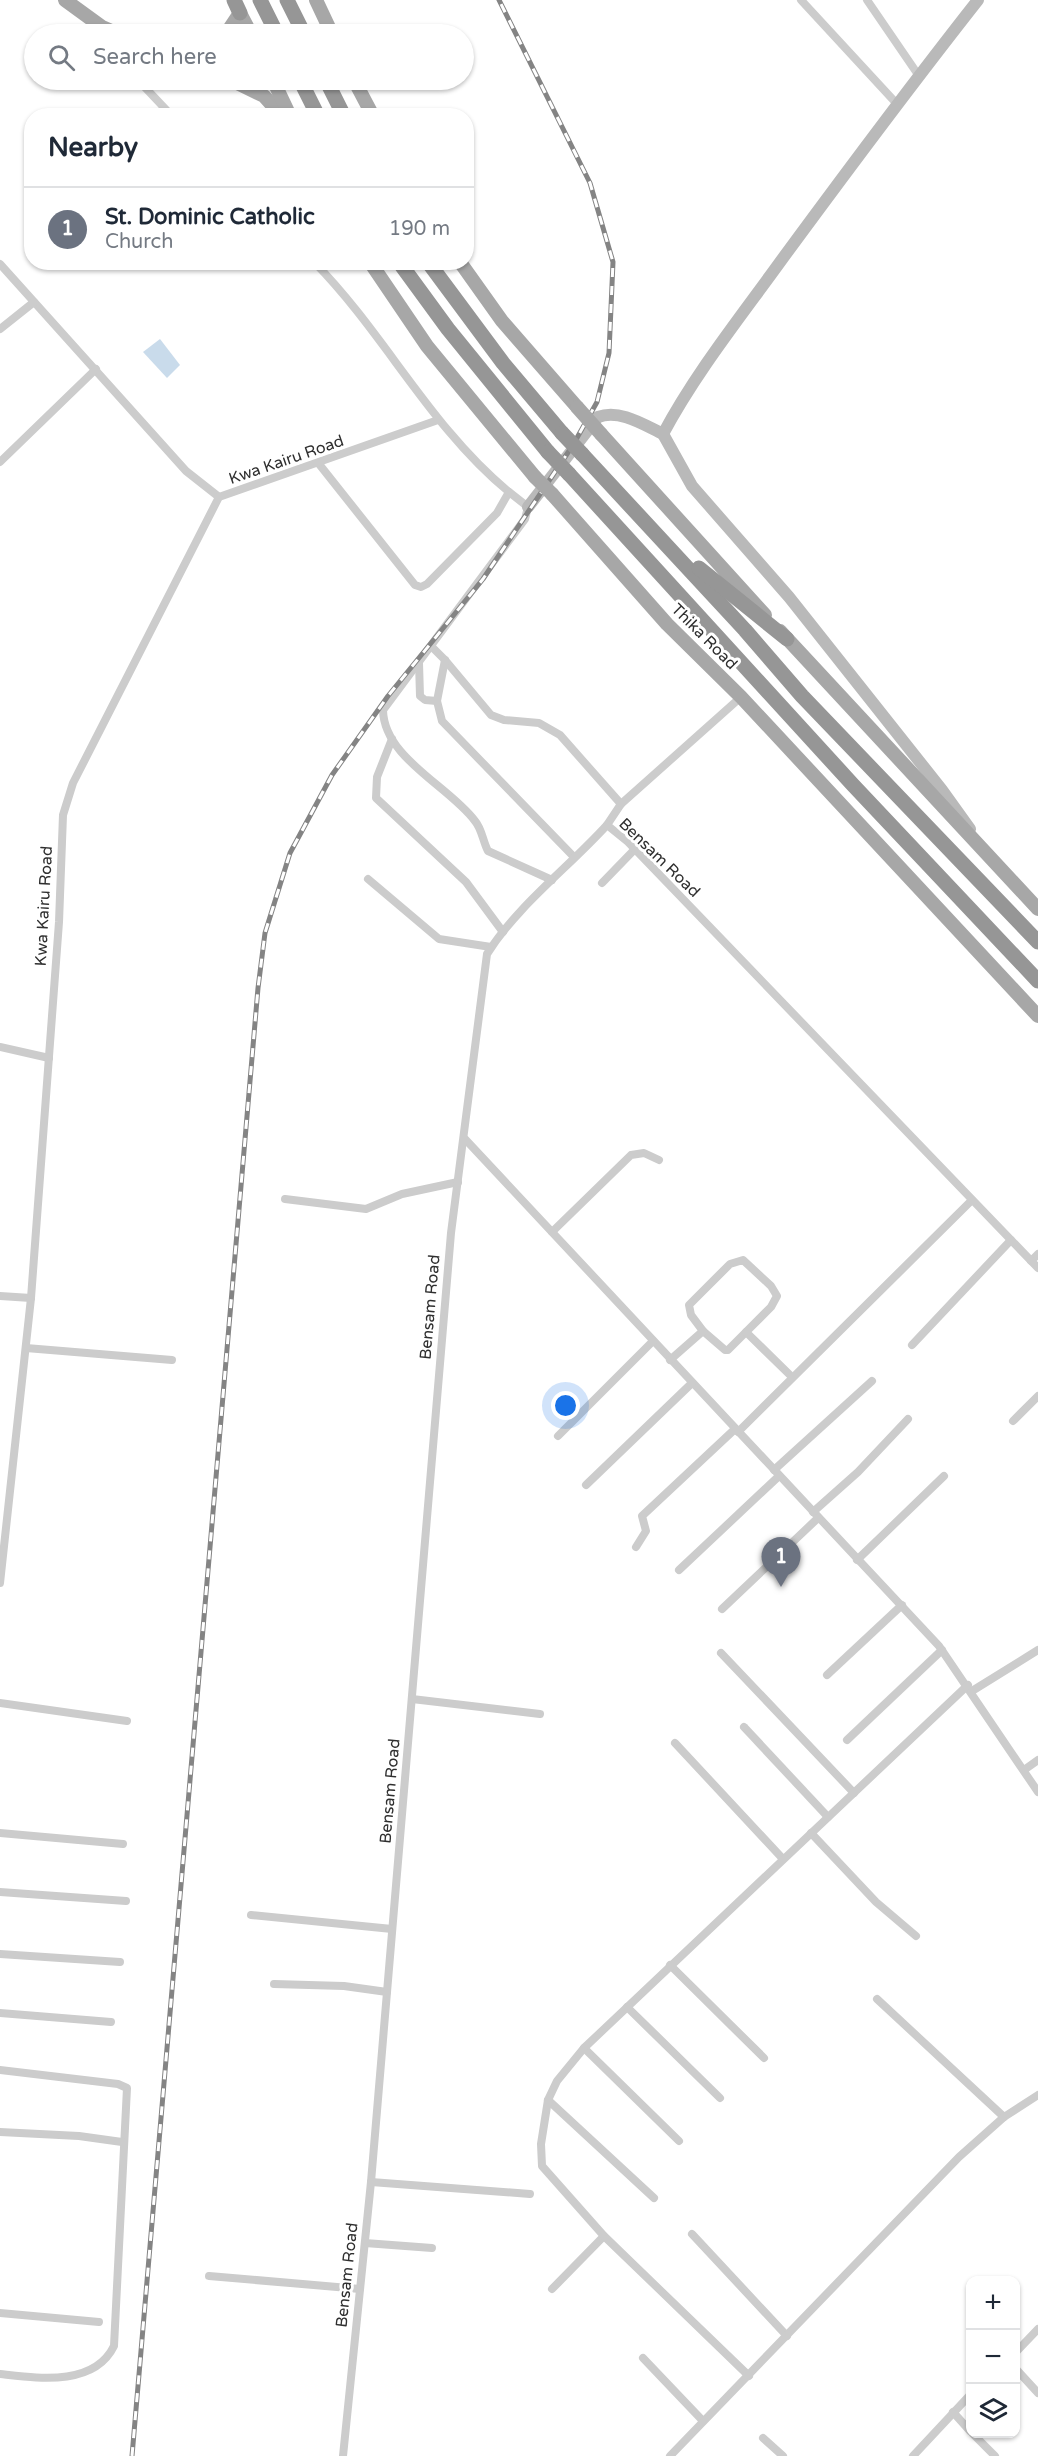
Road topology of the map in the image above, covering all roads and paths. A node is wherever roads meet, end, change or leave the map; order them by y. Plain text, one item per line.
1 (65, 0) edge
2 (260, 0) edge
3 (287, 0) edge
4 (316, 0) edge
5 (801, 0) edge
6 (867, 0) edge
7 (978, 0) edge
8 (237, 6) edge
9 (86, 16) junction
10 (92, 24) edge
11 (100, 24) edge
12 (230, 24) edge
13 (246, 24) edge
14 (272, 24) edge
15 (299, 24) edge
16 (327, 24) edge
17 (919, 76) junction
18 (147, 90) edge
19 (252, 90) edge
20 (278, 90) edge
21 (305, 90) edge
22 (332, 90) edge
23 (359, 90) edge
24 (897, 104) junction
25 (164, 108) edge
26 (275, 108) edge
27 (286, 108) edge
28 (314, 108) edge
29 (340, 108) edge
30 (369, 108) edge
31 (0, 264) edge
32 (321, 270) edge
33 (375, 270) edge
34 (405, 270) edge
35 (434, 270) edge
36 (466, 270) edge
37 (34, 302) junction
38 (0, 330) edge
39 (96, 369) junction
40 (438, 420) junction
41 (663, 434) junction
42 (0, 462) edge
43 (319, 464) junction
44 (508, 492) junction
45 (219, 497) junction
46 (528, 507) junction
47 (659, 536) junction
48 (787, 639) junction
49 (431, 646) junction
50 (446, 660) junction
51 (419, 662) junction
52 (741, 697) junction
53 (436, 701) junction
54 (392, 739) junction
55 (621, 804) junction
56 (608, 825) junction
57 (976, 844) junction
58 (634, 849) junction
59 (573, 856) junction
60 (369, 879) dead end
61 (552, 880) junction
62 (602, 883) dead end
63 (1038, 909) edge
64 (503, 932) junction
65 (1038, 942) edge
66 (491, 947) junction
67 (1038, 981) edge
68 (1038, 1016) edge
69 (0, 1047) edge
70 (49, 1058) junction
71 (465, 1139) junction
72 (659, 1160) dead end
73 (458, 1182) junction
74 (285, 1199) dead end
75 (972, 1200) junction
76 (552, 1232) junction
77 (1011, 1240) junction
78 (1038, 1254) edge
79 (1031, 1261) junction
80 (1038, 1268) edge
81 (0, 1296) edge
82 (31, 1298) junction
83 (703, 1331) junction
84 (746, 1332) junction
85 (653, 1341) junction
86 (912, 1345) dead end
87 (26, 1348) junction
88 (172, 1360) dead end
89 (670, 1360) junction
90 (792, 1377) junction
91 (872, 1381) dead end
92 (692, 1383) junction
93 (1038, 1396) edge
94 (908, 1419) dead end
95 (1013, 1421) dead end
96 (737, 1431) junction
97 (558, 1436) dead end
98 (776, 1473) junction
99 (944, 1476) dead end
100 (586, 1485) dead end
101 (815, 1515) junction
102 (636, 1546) dead end
103 (857, 1560) junction
104 (678, 1570) dead end
105 (0, 1583) edge
106 (902, 1605) junction
107 (722, 1609) dead end
108 (942, 1650) junction
109 (1038, 1650) edge
110 (722, 1653) dead end
111 (826, 1675) dead end
112 (970, 1688) junction
113 (412, 1699) junction
114 (0, 1703) edge
115 (540, 1714) dead end
116 (128, 1721) dead end
117 (744, 1727) dead end
118 (847, 1740) dead end
119 (675, 1743) dead end
120 (1038, 1760) edge
121 (1024, 1770) junction
122 (1038, 1792) edge
123 (854, 1793) junction
124 (828, 1817) junction
125 (0, 1833) edge
126 (811, 1833) junction
127 (123, 1844) dead end
128 (783, 1859) junction
129 (0, 1892) edge
130 (126, 1901) dead end
131 (251, 1915) dead end
132 (392, 1929) junction
133 (916, 1936) dead end
134 (0, 1954) edge
135 (120, 1962) dead end
136 (670, 1965) junction
137 (274, 1984) dead end
138 (387, 1992) junction
139 (877, 2000) dead end
140 (627, 2007) junction
141 (0, 2013) edge
142 (111, 2022) dead end
143 (584, 2048) junction
144 (764, 2058) dead end
145 (0, 2070) edge
146 (1038, 2095) edge
147 (720, 2098) dead end
148 (548, 2100) junction
149 (1004, 2117) junction
150 (0, 2132) edge
151 (679, 2141) dead end
152 (122, 2142) junction
153 (371, 2182) junction
154 (530, 2194) dead end
155 (654, 2198) dead end
156 (692, 2234) dead end
157 (604, 2236) junction
158 (365, 2243) junction
159 (432, 2248) dead end
160 (209, 2276) dead end
161 (360, 2289) junction
162 (552, 2289) dead end
163 (0, 2313) edge
164 (99, 2322) dead end
165 (1038, 2329) edge
166 (787, 2336) junction
167 (1020, 2348) edge
168 (643, 2358) dead end
169 (1020, 2373) edge
170 (0, 2374) edge
171 (749, 2376) junction
172 (1038, 2393) edge
173 (966, 2399) edge
174 (953, 2412) junction
175 (704, 2421) junction
176 (966, 2426) edge
177 (763, 2438) dead end
178 (978, 2438) edge
179 (343, 2456) edge
180 (670, 2456) edge
181 (783, 2456) edge
182 (913, 2456) edge
183 (995, 2456) edge

1 - 9 main road
2 - 14 highway
3 - 15 highway
4 - 16 main road
5 - 24 street
6 - 17 street
7 - 17 street
8 - 12 main road
8 - 13 main road
9 - 10 street
9 - 11 main road
17 - 24 street
18 - 25 street
19 - 26 main road
20 - 27 main road
21 - 28 highway
22 - 29 highway
23 - 30 main road
24 - 41 street
31 - 37 street
32 - 40 street
33 - 52 main road, Thika Road, bridge
34 - 67 highway, Thika Road, bridge
35 - 47 highway, Thika Road, bridge
36 - 48 main road, bridge
37 - 38 street
37 - 39 street
39 - 42 street
39 - 45 street
40 - 43 street, Kwa Kairu Road
40 - 44 street
41 - 46 street
41 - 57 street
43 - 44 street
43 - 45 street, Kwa Kairu Road
44 - 46 street
45 - 70 street, Kwa Kairu Road
46 - 49 street
47 - 48 highway
47 - 65 highway, Thika Road
48 - 57 main road
49 - 50 street
49 - 51 street
50 - 53 street
50 - 55 street
51 - 53 street
51 - 54 street
52 - 55 street
52 - 68 main road, Thika Road
53 - 59 street
54 - 61 street
54 - 64 street
55 - 56 street
56 - 58 street, Bensam Road
56 - 59 street, Bensam Road
57 - 63 main road
58 - 62 street
58 - 75 street, Bensam Road
59 - 61 street, Bensam Road
60 - 66 street
61 - 64 street, Bensam Road
64 - 66 street, Bensam Road
66 - 71 street, Bensam Road
69 - 70 street
70 - 82 street, Kwa Kairu Road
71 - 73 street, Bensam Road
71 - 76 street
72 - 76 street
73 - 74 street
73 - 113 street, Bensam Road
75 - 77 street, Bensam Road
75 - 90 street
76 - 85 street
77 - 79 street, Bensam Road
77 - 86 street
78 - 79 street
79 - 80 street, Bensam Road
81 - 82 street
82 - 87 street, Kwa Kairu Road
83 - 84 street
83 - 84 street
83 - 89 street
84 - 90 street
85 - 89 street
85 - 97 street
87 - 88 street
87 - 105 street, Kwa Kairu Road
89 - 92 street
90 - 96 street
91 - 98 street
92 - 96 street
92 - 100 street
93 - 95 street
94 - 101 street
96 - 98 street
96 - 102 street
98 - 101 street
98 - 104 street
99 - 103 street
101 - 103 street
101 - 107 street
103 - 106 street
106 - 108 street
106 - 111 street
108 - 112 street
108 - 118 street
109 - 112 street
110 - 123 street
112 - 121 street
112 - 123 street
113 - 115 street
113 - 132 street, Bensam Road
114 - 116 street
117 - 124 street
119 - 128 street
120 - 121 street
121 - 122 street
123 - 124 street
124 - 126 street
125 - 127 street
126 - 128 street
126 - 133 street
128 - 136 street
129 - 130 street
131 - 132 street
132 - 138 street, Bensam Road
134 - 135 street
136 - 140 street
136 - 144 street
137 - 138 street
138 - 153 street, Bensam Road
139 - 149 street
140 - 143 street
140 - 147 street
141 - 142 street
143 - 148 street
143 - 151 street
145 - 152 street
146 - 149 street
148 - 155 street
148 - 157 street
149 - 166 street
150 - 152 street
152 - 170 street
153 - 154 street
153 - 158 street, Bensam Road
156 - 166 street
157 - 162 street
157 - 171 street
158 - 159 street
158 - 161 street, Bensam Road
160 - 161 street
161 - 179 street, Bensam Road
163 - 164 street
165 - 167 street
166 - 171 street
168 - 175 street
169 - 172 street
171 - 175 street
173 - 174 street
174 - 176 street
174 - 182 street
175 - 180 street
177 - 181 street
178 - 183 street

